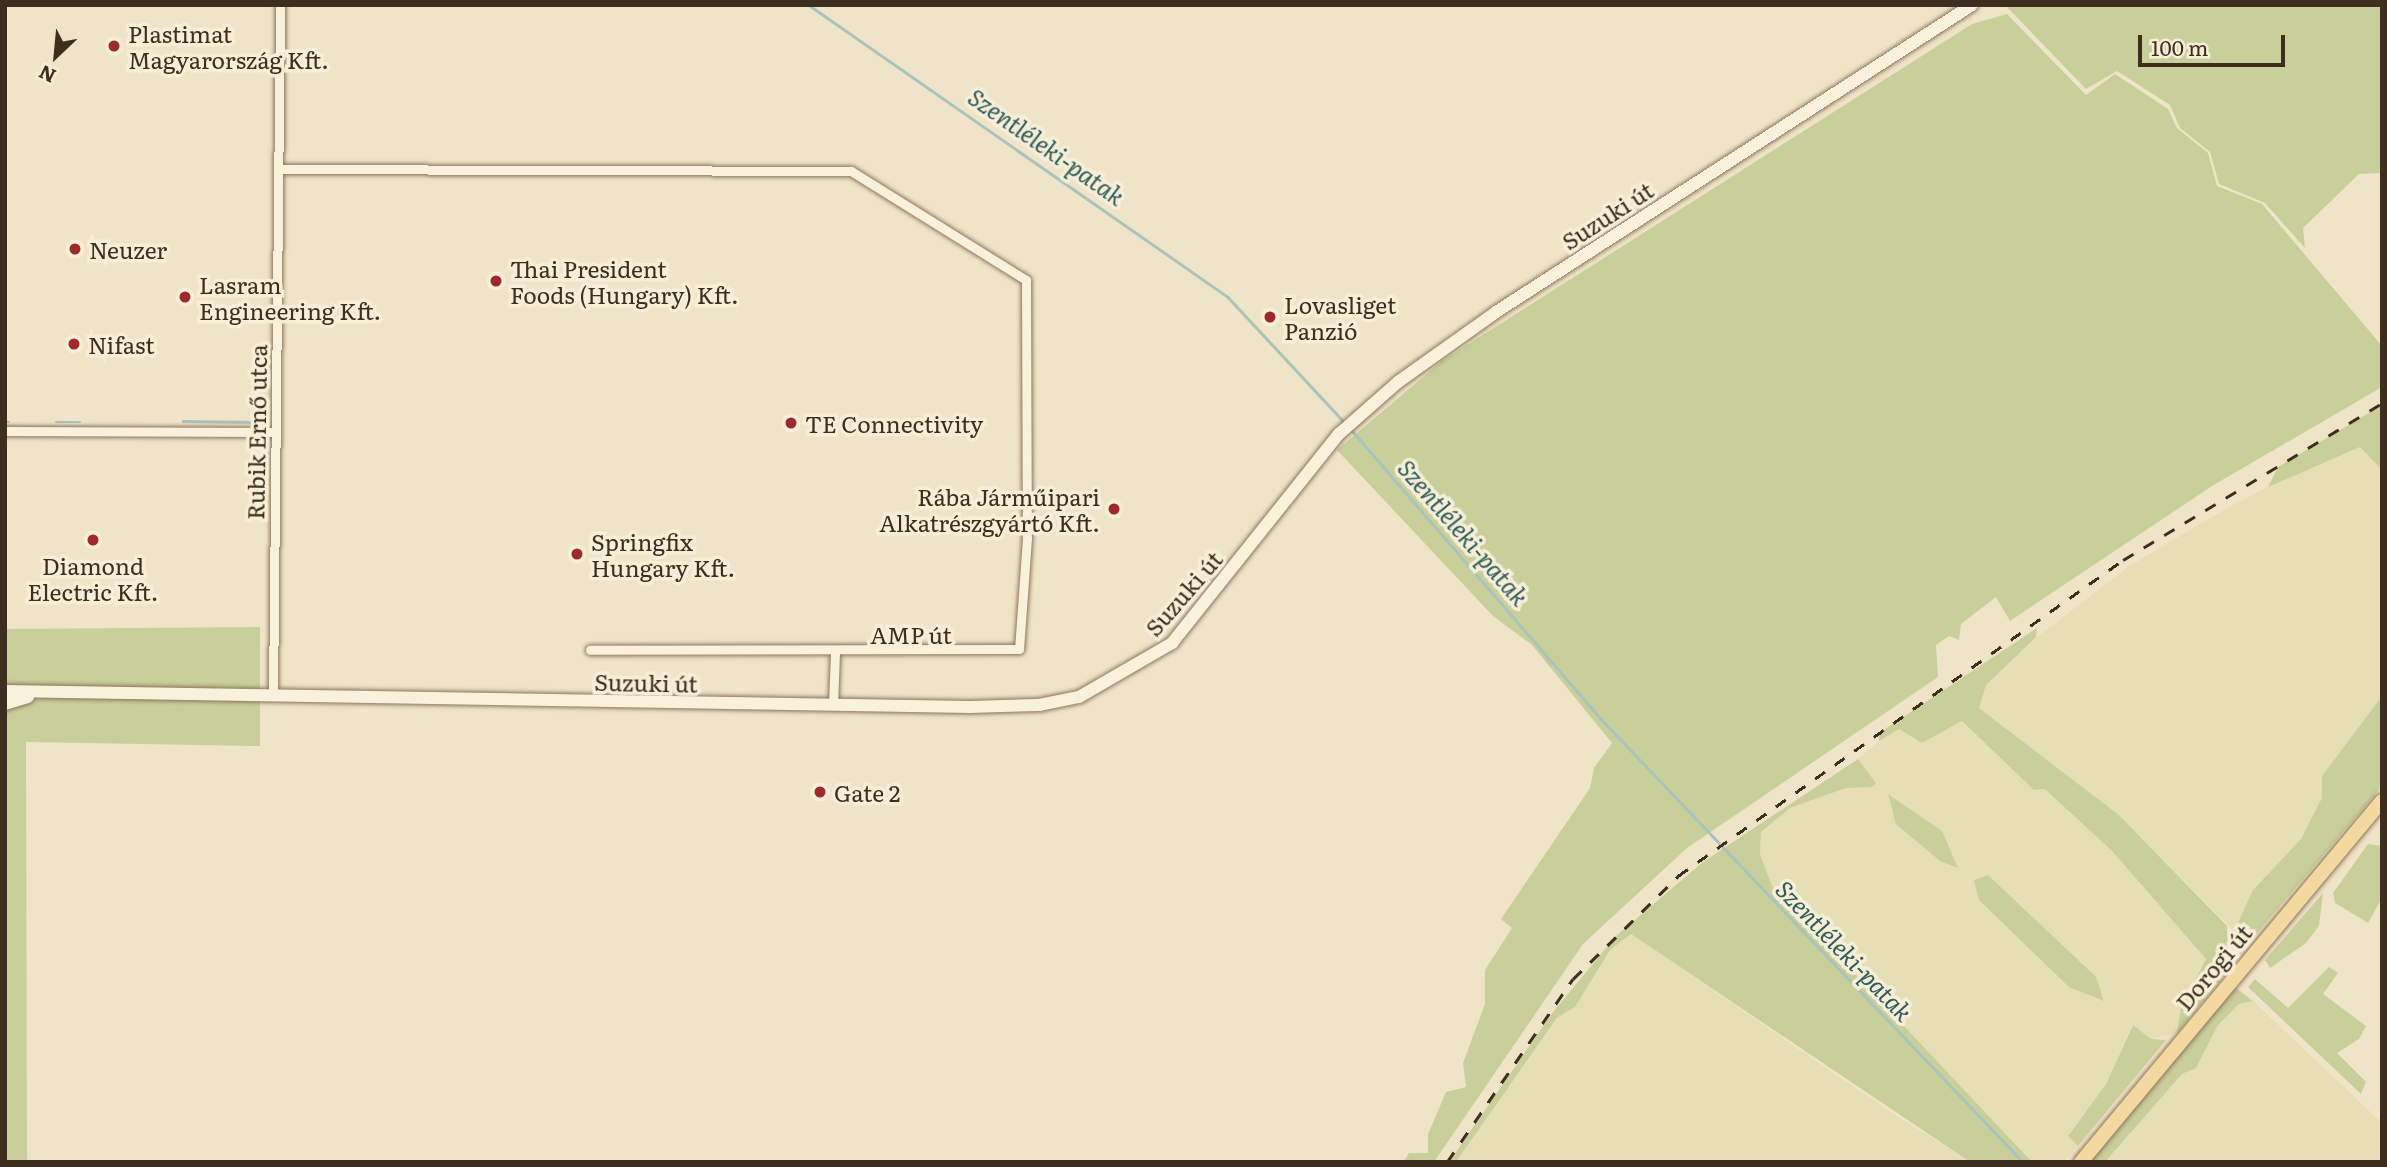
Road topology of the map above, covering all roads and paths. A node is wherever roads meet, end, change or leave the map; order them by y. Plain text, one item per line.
1 (281, 5) edge
2 (1972, 5) edge
3 (281, 169) junction
4 (5, 431) edge
5 (275, 432) junction
6 (590, 650) dead end
7 (835, 653) junction
8 (5, 691) edge
9 (36, 695) junction
10 (273, 696) junction
11 (5, 704) edge
12 (832, 705) junction
13 (2382, 802) edge
14 (2081, 1162) edge

1 - 3 street, Rubik Ernő utca
2 - 12 main road, Suzuki út
3 - 5 street, Rubik Ernő utca
3 - 7 street, AMP út
4 - 5 street
5 - 10 street, Rubik Ernő utca
6 - 7 street, AMP út
7 - 12 street
8 - 9 main road
9 - 10 main road, Suzuki út
9 - 11 main road
10 - 12 main road, Suzuki út
13 - 14 main road, Dorogi út

